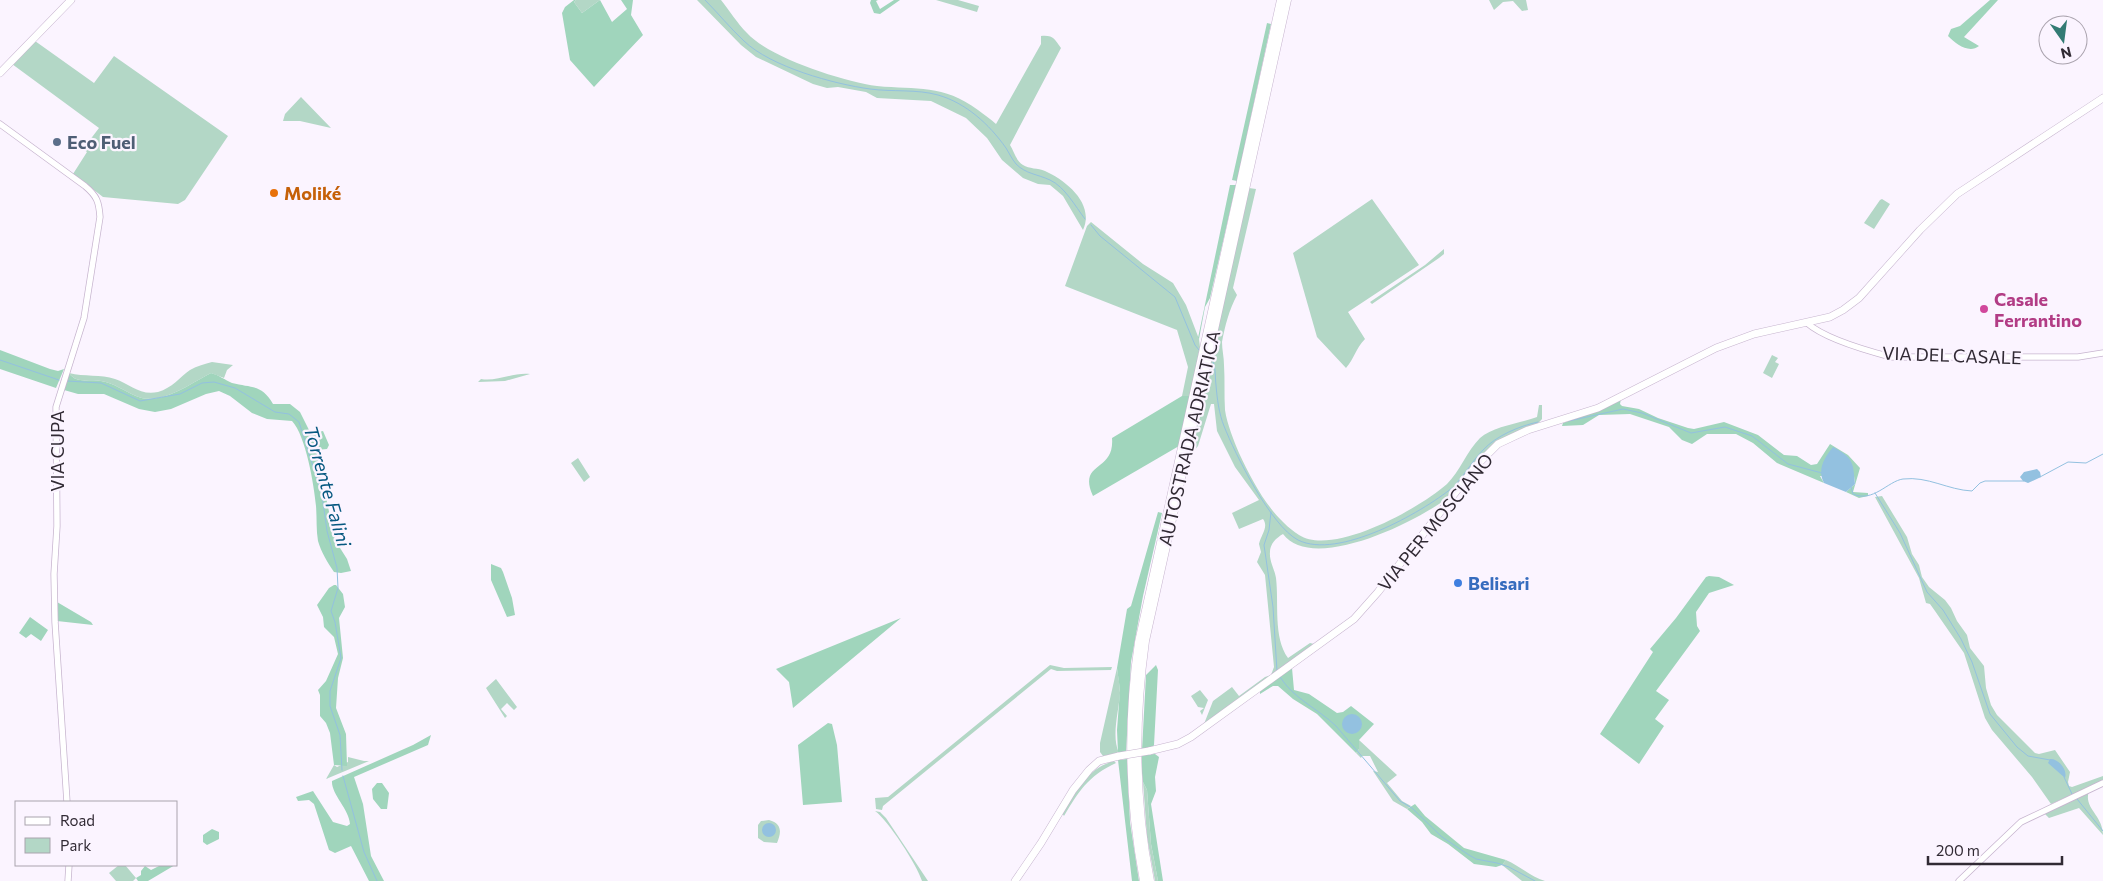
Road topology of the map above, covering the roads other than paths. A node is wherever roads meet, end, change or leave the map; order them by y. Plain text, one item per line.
1 (71, 0) edge
2 (1281, 0) edge
3 (1287, 0) edge
4 (0, 73) edge
5 (2103, 98) edge
6 (0, 124) edge
7 (1807, 323) junction
8 (2103, 353) edge
9 (2103, 783) edge
10 (67, 801) edge
11 (69, 866) edge
12 (68, 881) edge
13 (1015, 881) edge
14 (1144, 881) edge
15 (1150, 881) edge
16 (1959, 881) edge

1 - 4 main road
2 - 14 highway, AUTOSTRADA ADRIATICA
3 - 15 highway, AUTOSTRADA ADRIATICA
5 - 7 main road, VIA PER MOSCIANO
6 - 10 street, VIA CUPA
7 - 8 street, VIA DEL CASALE
7 - 13 main road, VIA PER MOSCIANO, bridge
9 - 16 street
11 - 12 street

